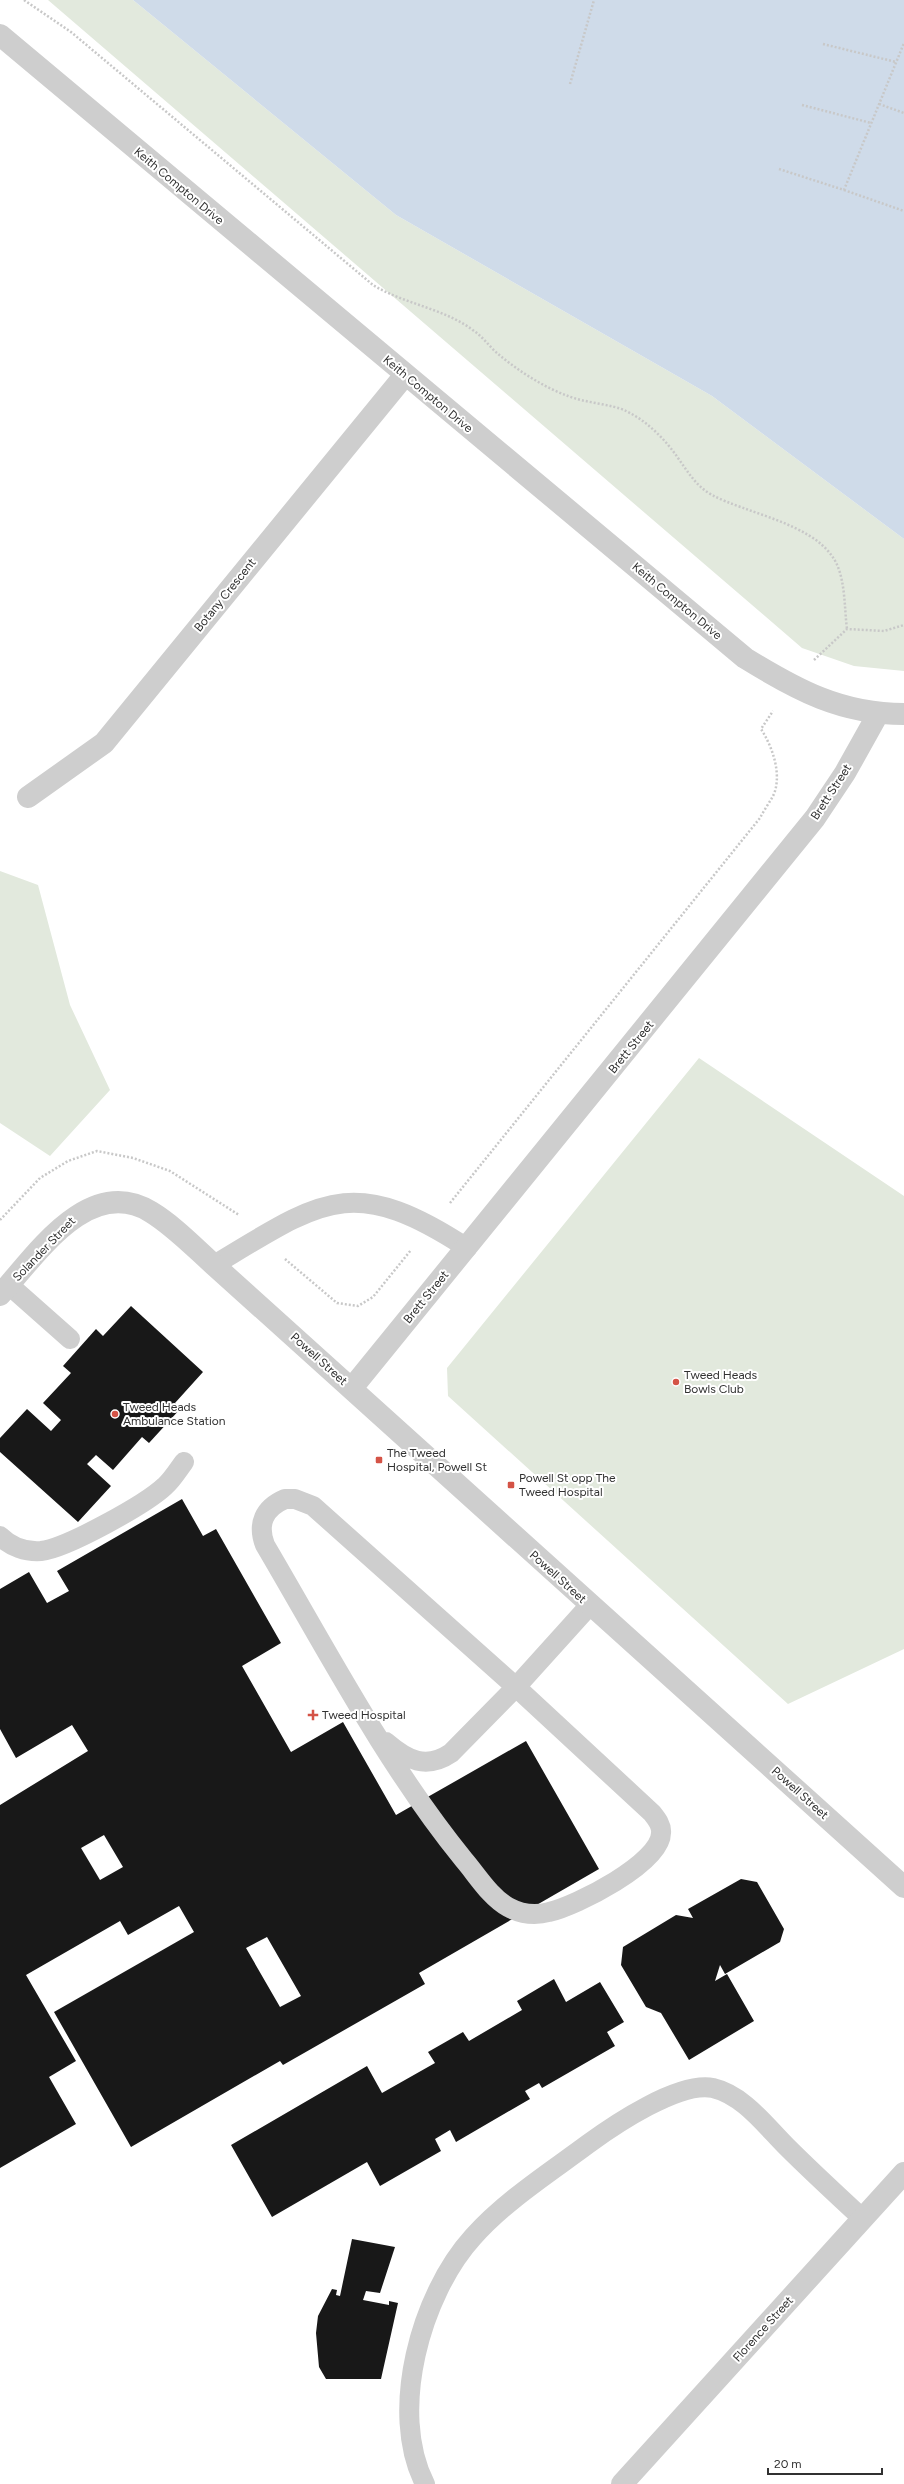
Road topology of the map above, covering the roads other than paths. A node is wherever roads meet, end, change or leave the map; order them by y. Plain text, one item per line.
1 (0, 35) edge
2 (405, 375) junction
3 (878, 714) junction
4 (904, 714) edge
5 (28, 797) dead end
6 (467, 1248) junction
7 (214, 1265) junction
8 (5, 1290) edge
9 (70, 1339) dead end
10 (352, 1388) junction
11 (184, 1462) dead end
12 (0, 1536) edge
13 (590, 1605) junction
14 (516, 1687) junction
15 (376, 1734) junction
16 (904, 1887) edge
17 (904, 2173) edge
18 (863, 2219) junction
19 (425, 2484) edge
20 (622, 2484) edge

1 - 2 street, Keith Compton Drive
2 - 3 street, Keith Compton Drive
2 - 5 street, Botany Crescent
3 - 4 street
3 - 6 street, Brett Street
6 - 7 lane
6 - 10 street, Brett Street
7 - 8 street, Solander Street
7 - 10 street, Powell Street
8 - 9 lane
10 - 13 street, Powell Street
11 - 12 lane
13 - 14 lane
13 - 16 street, Powell Street
14 - 15 lane
14 - 15 lane
14 - 15 lane
17 - 18 street, Florence Street
18 - 19 lane
18 - 20 street, Florence Street

